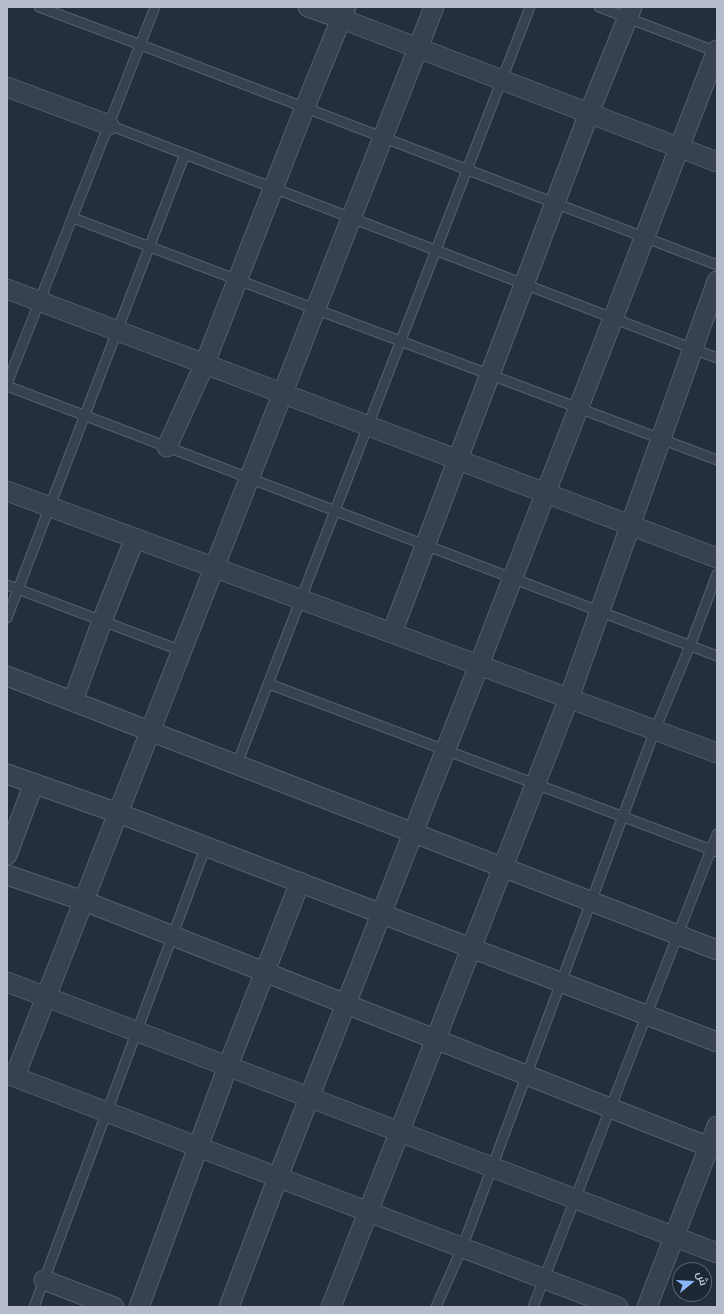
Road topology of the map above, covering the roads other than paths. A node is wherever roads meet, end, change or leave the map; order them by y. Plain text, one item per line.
1 (38, 7) edge
2 (156, 7) edge
3 (308, 7) edge
4 (434, 7) edge
5 (530, 7) edge
6 (599, 7) edge
7 (60, 11) edge
8 (630, 12) edge
9 (344, 13) edge
10 (141, 44) junction
11 (418, 48) junction
12 (717, 51) edge
13 (502, 80) junction
14 (7, 87) edge
15 (305, 108) junction
16 (589, 113) junction
17 (109, 124) junction
18 (383, 137) junction
19 (680, 148) junction
20 (185, 154) junction
21 (717, 162) edge
22 (467, 170) junction
23 (273, 188) junction
24 (556, 203) junction
25 (73, 218) junction
26 (351, 218) junction
27 (645, 237) junction
28 (150, 246) junction
29 (436, 250) junction
30 (717, 265) edge
31 (239, 280) junction
32 (717, 281) edge
33 (524, 284) junction
34 (7, 289) edge
35 (40, 301) junction
36 (316, 309) junction
37 (613, 318) junction
38 (118, 330) junction
39 (401, 341) junction
40 (693, 349) junction
41 (717, 358) edge
42 (205, 364) junction
43 (490, 375) junction
44 (7, 385) edge
45 (282, 393) junction
46 (579, 408) junction
47 (85, 416) junction
48 (368, 425) junction
49 (661, 439) junction
50 (167, 447) junction
51 (458, 460) junction
52 (717, 460) edge
53 (249, 478) junction
54 (7, 491) edge
55 (546, 493) junction
56 (50, 507) junction
57 (335, 511) junction
58 (630, 525) junction
59 (135, 538) junction
60 (425, 545) junction
61 (717, 558) edge
62 (214, 568) junction
63 (717, 574) edge
64 (513, 578) junction
65 (7, 585) edge
66 (18, 590) junction
67 (301, 600) junction
68 (599, 611) junction
69 (7, 618) edge
70 (102, 621) junction
71 (392, 633) junction
72 (690, 646) junction
73 (182, 651) junction
74 (717, 656) edge
75 (479, 665) junction
76 (7, 676) edge
77 (269, 684) junction
78 (569, 698) junction
79 (73, 701) junction
80 (655, 730) junction
81 (150, 731) junction
82 (446, 750) junction
83 (717, 753) edge
84 (238, 764) junction
85 (7, 774) edge
86 (34, 783) junction
87 (535, 783) junction
88 (118, 813) junction
89 (623, 816) junction
90 (414, 832) junction
91 (717, 834) edge
92 (206, 846) junction
93 (714, 851) edge
94 (7, 855) edge
95 (503, 867) junction
96 (7, 875) edge
97 (300, 882) junction
98 (84, 901) junction
99 (591, 901) junction
100 (382, 913) junction
101 (678, 935) junction
102 (172, 936) junction
103 (471, 948) junction
104 (717, 950) edge
105 (265, 972) junction
106 (7, 982) edge
107 (561, 982) junction
108 (46, 997) junction
109 (346, 1004) junction
110 (647, 1015) junction
111 (137, 1032) junction
112 (436, 1039) junction
113 (717, 1042) edge
114 (228, 1066) junction
115 (11, 1075) edge
116 (526, 1075) junction
117 (309, 1098) junction
118 (610, 1108) junction
119 (107, 1112) junction
120 (717, 1126) edge
121 (399, 1132) junction
122 (199, 1147) junction
123 (713, 1148) edge
124 (492, 1168) junction
125 (278, 1177) junction
126 (575, 1200) junction
127 (368, 1212) junction
128 (674, 1237) junction
129 (462, 1248) junction
130 (717, 1253) edge
131 (544, 1279) junction
132 (44, 1280) junction
133 (34, 1307) edge
134 (114, 1307) edge
135 (139, 1307) edge
136 (228, 1307) edge
137 (331, 1307) edge
138 (436, 1307) edge
139 (533, 1307) edge
140 (618, 1307) edge
141 (647, 1307) edge

1 - 7 lane
2 - 10 lane
3 - 9 street
4 - 11 street
5 - 13 lane
6 - 8 lane
7 - 10 lane
8 - 12 lane
8 - 16 street
9 - 11 street
9 - 15 street
10 - 15 lane
10 - 17 lane
11 - 13 street
11 - 18 street
12 - 19 street
13 - 16 street
13 - 22 lane
14 - 17 street
15 - 18 lane
15 - 23 street
16 - 19 street
16 - 24 street
17 - 20 lane
17 - 25 lane
18 - 22 lane
18 - 26 street
19 - 21 street
19 - 27 street
20 - 23 lane
20 - 28 lane
22 - 24 lane
22 - 29 lane
23 - 26 lane
23 - 31 street
24 - 27 lane
24 - 33 street
25 - 28 lane
25 - 35 lane
26 - 29 lane
26 - 36 street
27 - 30 lane
27 - 37 street
28 - 31 lane
28 - 38 lane
29 - 33 lane
29 - 39 lane
31 - 36 lane
31 - 42 street
32 - 40 street
33 - 37 lane
33 - 43 street
34 - 35 street
35 - 38 street
35 - 44 lane
36 - 39 lane
36 - 45 street
37 - 40 lane
37 - 46 street
38 - 42 street
38 - 47 lane
39 - 43 lane
39 - 48 lane
40 - 41 lane
40 - 49 street
42 - 45 street
42 - 50 street
43 - 46 lane
43 - 51 street
44 - 47 lane
45 - 48 street
45 - 53 street
46 - 49 lane
46 - 55 street
47 - 50 lane
47 - 56 lane
48 - 51 street
48 - 57 lane
49 - 52 lane
49 - 58 street
50 - 53 lane
51 - 55 street
51 - 60 street
53 - 57 lane
53 - 62 street
54 - 56 street
55 - 58 street
55 - 64 street
56 - 59 street
56 - 66 lane
57 - 60 lane
57 - 67 lane
58 - 61 street
58 - 68 street
59 - 62 street
59 - 70 street
60 - 64 lane
60 - 71 street
62 - 67 street
62 - 73 street
63 - 72 lane
64 - 68 lane
64 - 75 street
65 - 66 lane
66 - 69 lane
66 - 70 lane
67 - 71 street
67 - 77 lane
68 - 72 lane
68 - 78 street
70 - 73 lane
70 - 79 street
71 - 75 street
72 - 74 lane
72 - 80 lane
73 - 81 street
75 - 78 street
75 - 82 street
76 - 79 street
77 - 82 lane
77 - 84 lane
78 - 80 street
78 - 87 street
79 - 81 street
80 - 83 street
80 - 89 lane
81 - 84 street
81 - 88 street
82 - 87 lane
82 - 90 street
84 - 90 street
85 - 86 street
86 - 88 street
86 - 94 street
87 - 89 lane
87 - 95 street
88 - 92 street
88 - 98 street
89 - 93 lane
89 - 99 lane
90 - 95 street
90 - 100 street
91 - 93 lane
92 - 97 street
92 - 102 lane
93 - 101 lane
95 - 99 street
95 - 103 street
96 - 98 street
97 - 100 street
97 - 105 street
98 - 102 street
98 - 108 street
99 - 101 street
99 - 107 lane
100 - 103 street
100 - 109 street
101 - 104 street
101 - 110 lane
102 - 105 street
102 - 111 lane
103 - 107 street
103 - 112 street
105 - 109 street
105 - 114 street
106 - 108 street
107 - 110 street
107 - 116 lane
108 - 111 street
108 - 115 street
109 - 112 street
109 - 117 street
110 - 113 street
110 - 118 lane
111 - 114 street
111 - 119 lane
112 - 116 street
112 - 121 street
114 - 117 street
114 - 122 street
115 - 119 street
116 - 118 street
116 - 124 lane
117 - 121 street
117 - 125 street
118 - 123 street
118 - 126 lane
119 - 122 street
119 - 132 lane
120 - 123 street
121 - 124 street
121 - 127 street
122 - 125 street
122 - 135 street
123 - 128 street
124 - 126 street
124 - 129 lane
125 - 127 street
125 - 136 street
126 - 128 street
126 - 131 lane
127 - 129 street
127 - 137 street
128 - 130 street
128 - 141 street
129 - 131 street
129 - 138 lane
131 - 139 lane
131 - 140 street
132 - 133 lane
132 - 134 street

